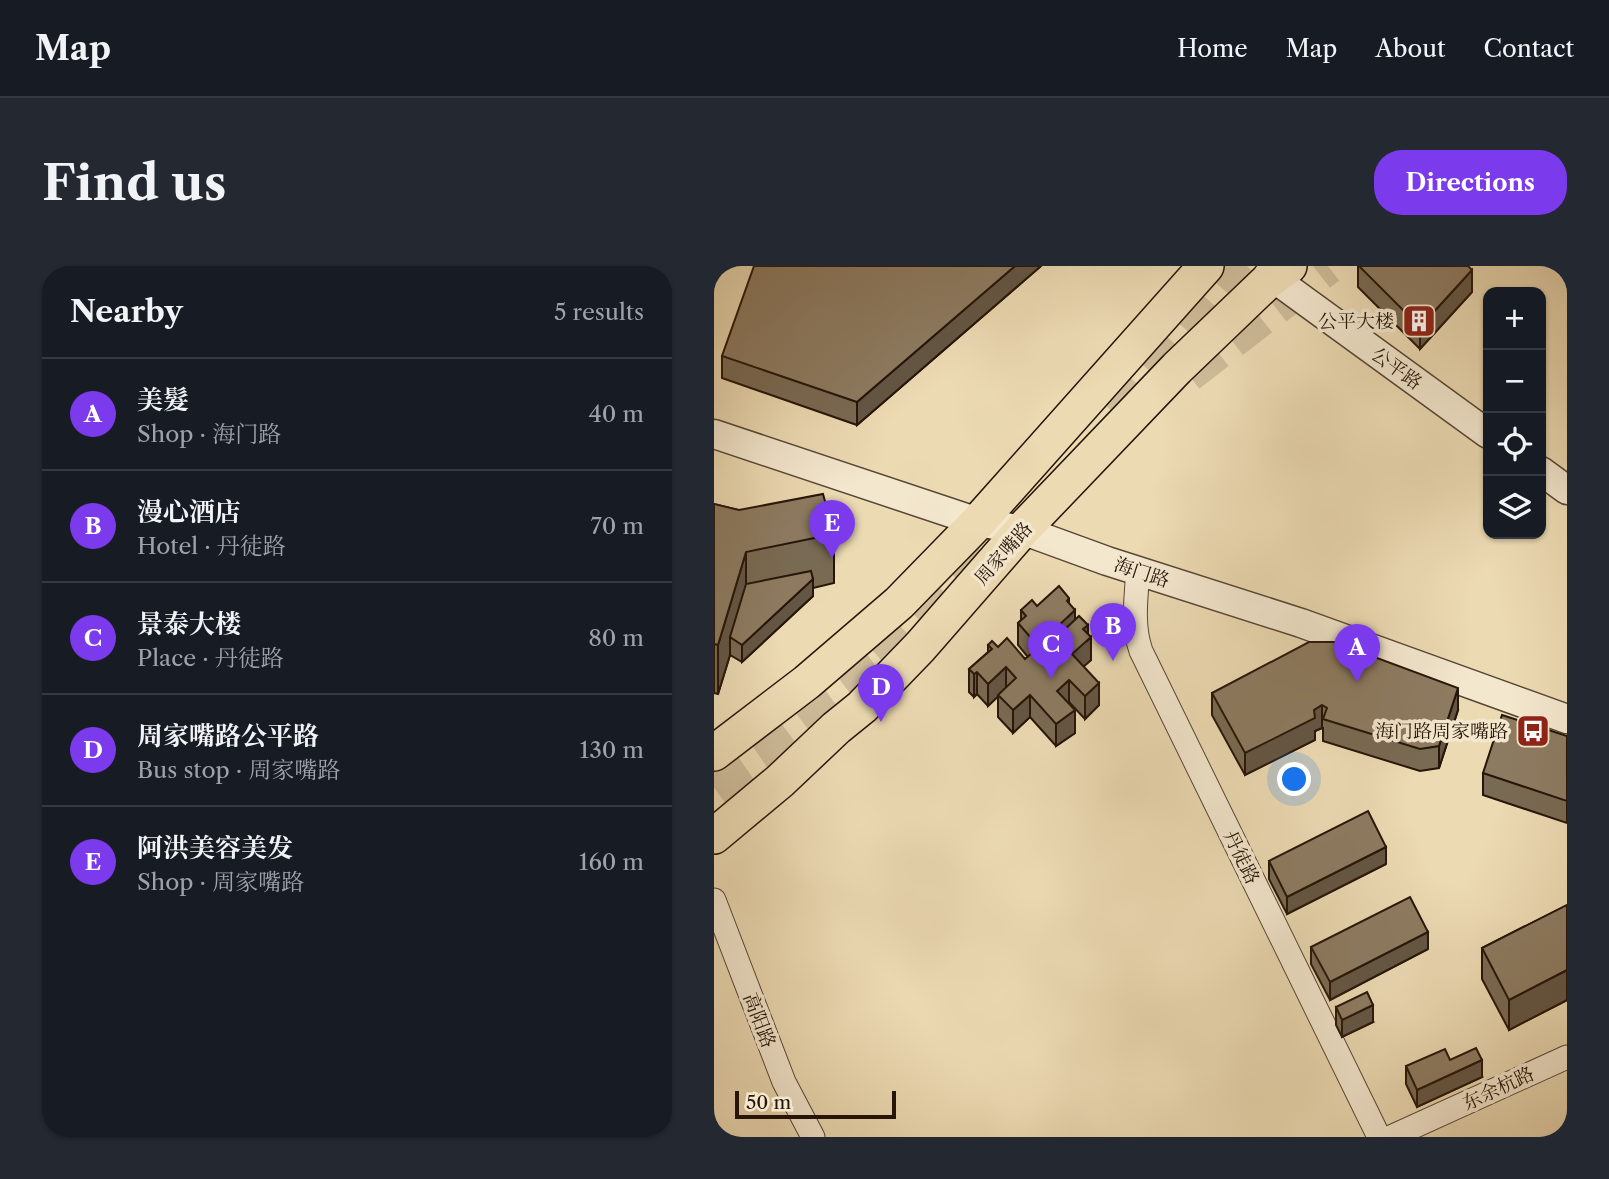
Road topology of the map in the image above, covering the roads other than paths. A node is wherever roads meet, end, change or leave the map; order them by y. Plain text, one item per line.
1 (1206, 266) edge
2 (1281, 269) edge
3 (1483, 430) edge
4 (714, 434) edge
5 (1546, 475) edge
6 (1567, 490) edge
7 (978, 522) junction
8 (1022, 530) junction
9 (1138, 570) junction
10 (1567, 719) edge
11 (714, 753) edge
12 (714, 836) edge
13 (714, 900) edge
14 (1567, 1057) edge
15 (813, 1137) edge
16 (1379, 1137) edge
17 (1391, 1137) edge

1 - 7 main road, 周家嘴路
2 - 3 street, 公平路
2 - 8 main road, 周家嘴路
4 - 7 street, 海门路
5 - 6 street
7 - 8 street, 海门路
7 - 11 main road, 周家嘴路
8 - 9 street, 海门路
8 - 12 main road, 周家嘴路
9 - 10 street, 海门路
9 - 16 street, 丹徒路
13 - 15 street, 高阳路
14 - 17 street, 东余杭路

